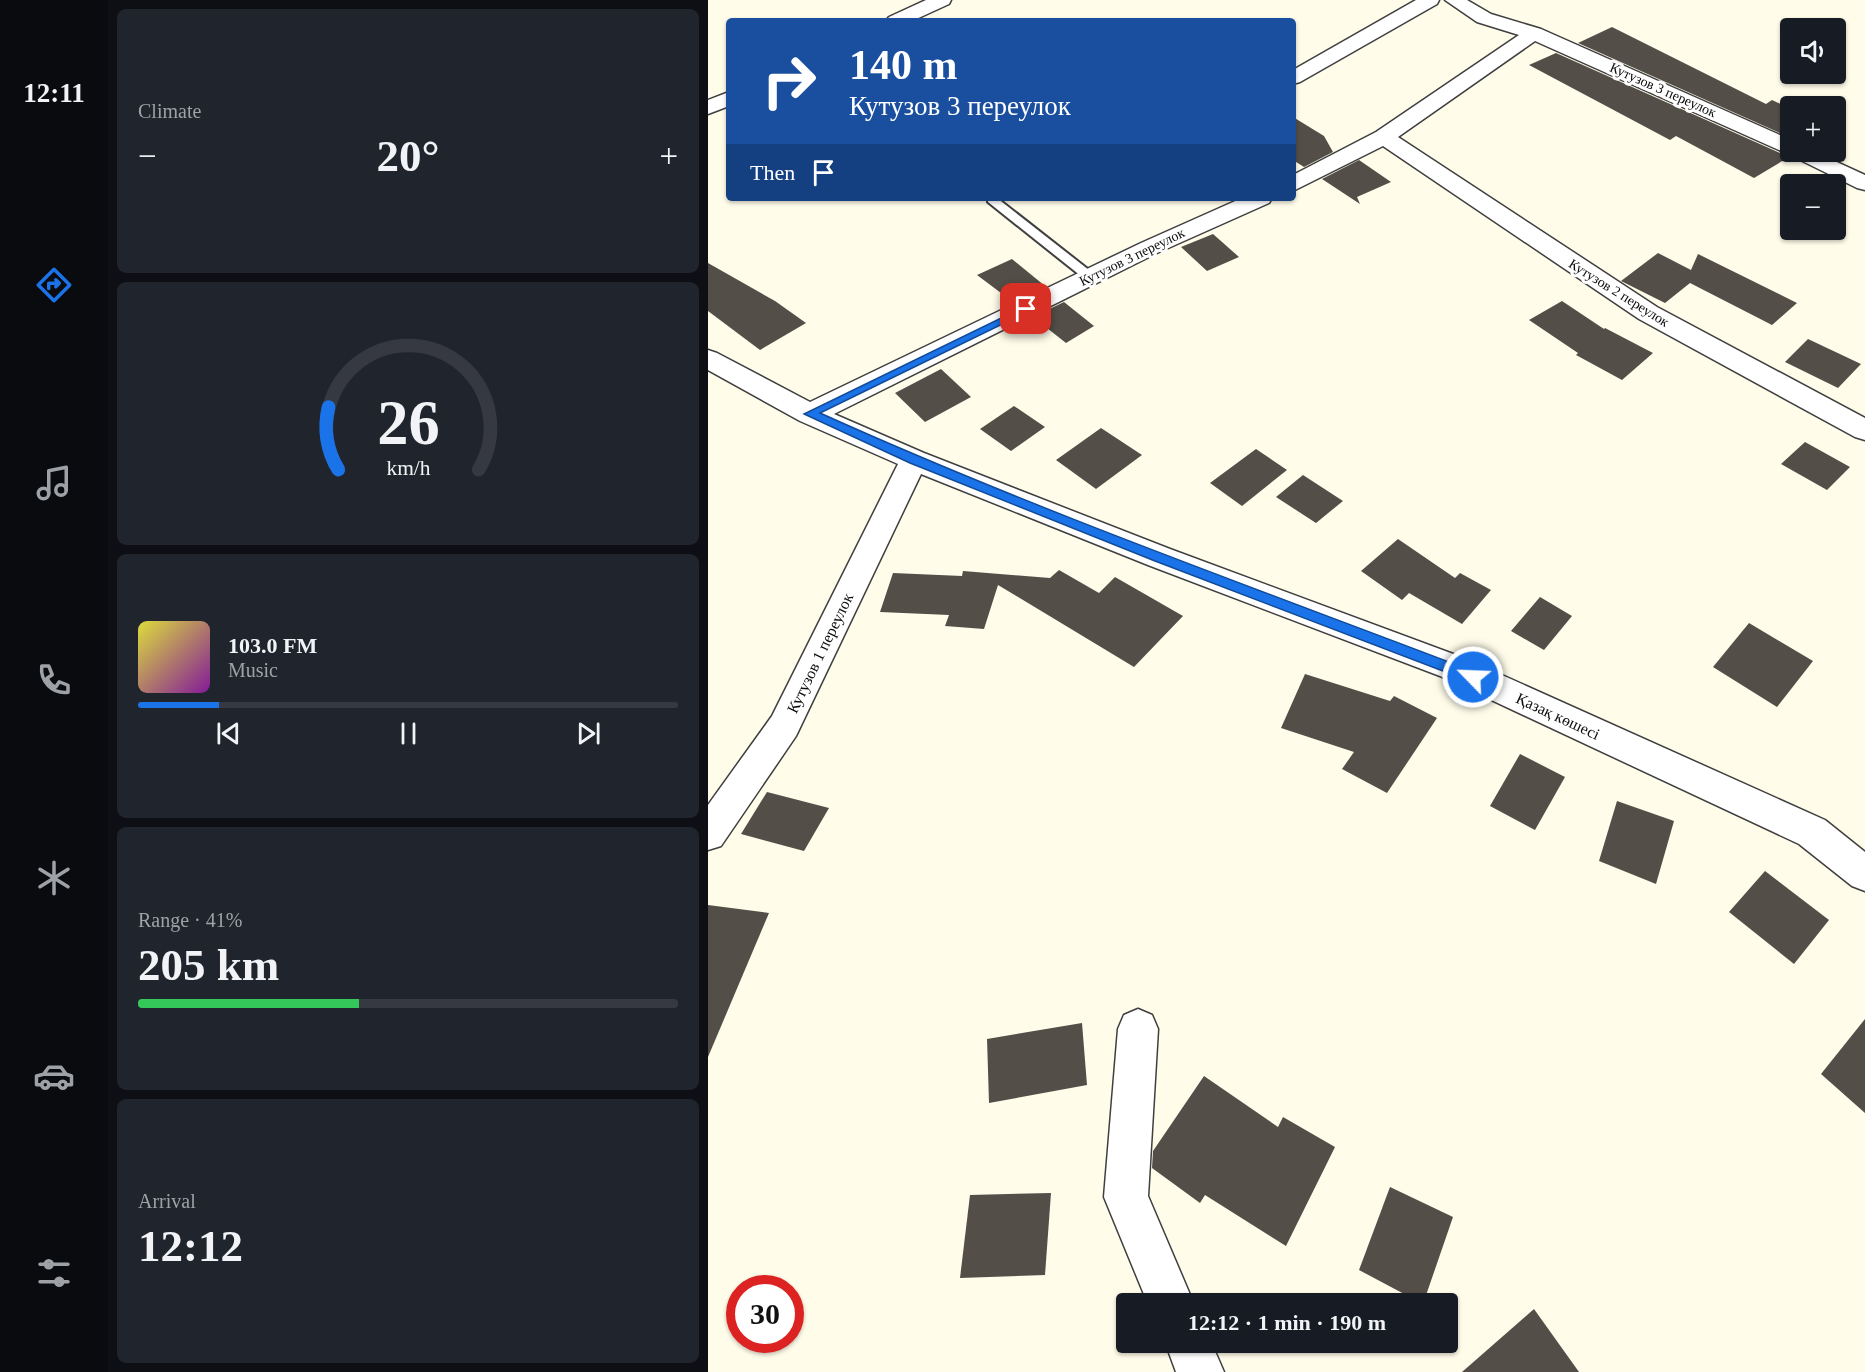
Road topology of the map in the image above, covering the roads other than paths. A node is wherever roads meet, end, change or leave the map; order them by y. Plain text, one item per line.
1 (942, 0) edge
2 (1430, 0) edge
3 (1454, 0) edge
4 (903, 18) edge
5 (1534, 33) junction
6 (1296, 76) edge
7 (726, 99) edge
8 (708, 108) edge
9 (1384, 137) junction
10 (1780, 143) edge
11 (1820, 162) edge
12 (1296, 182) edge
13 (1865, 183) edge
14 (993, 201) edge
15 (1254, 201) edge
16 (1090, 278) junction
17 (708, 359) edge
18 (810, 414) junction
19 (1865, 430) edge
20 (914, 460) junction
21 (708, 834) edge
22 (1865, 874) edge
23 (1138, 1029) dead end
24 (1166, 1293) edge
25 (1192, 1353) edge
26 (1200, 1372) edge

1 - 4 street
2 - 6 street
3 - 5 street, Кутузов 3 переулок
5 - 9 street
5 - 10 street, Кутузов 3 переулок
7 - 8 street
9 - 12 street
9 - 19 street, Кутузов 2 переулок
11 - 13 street
14 - 16 lane
15 - 16 street, Кутузов 3 переулок
16 - 18 street, Кутузов 3 переулок
17 - 18 street, Қазақ көшесі
18 - 20 street, Қазақ көшесі
20 - 21 street, Кутузов 1 переулок
20 - 22 street, Қазақ көшесі
23 - 24 street
25 - 26 street

